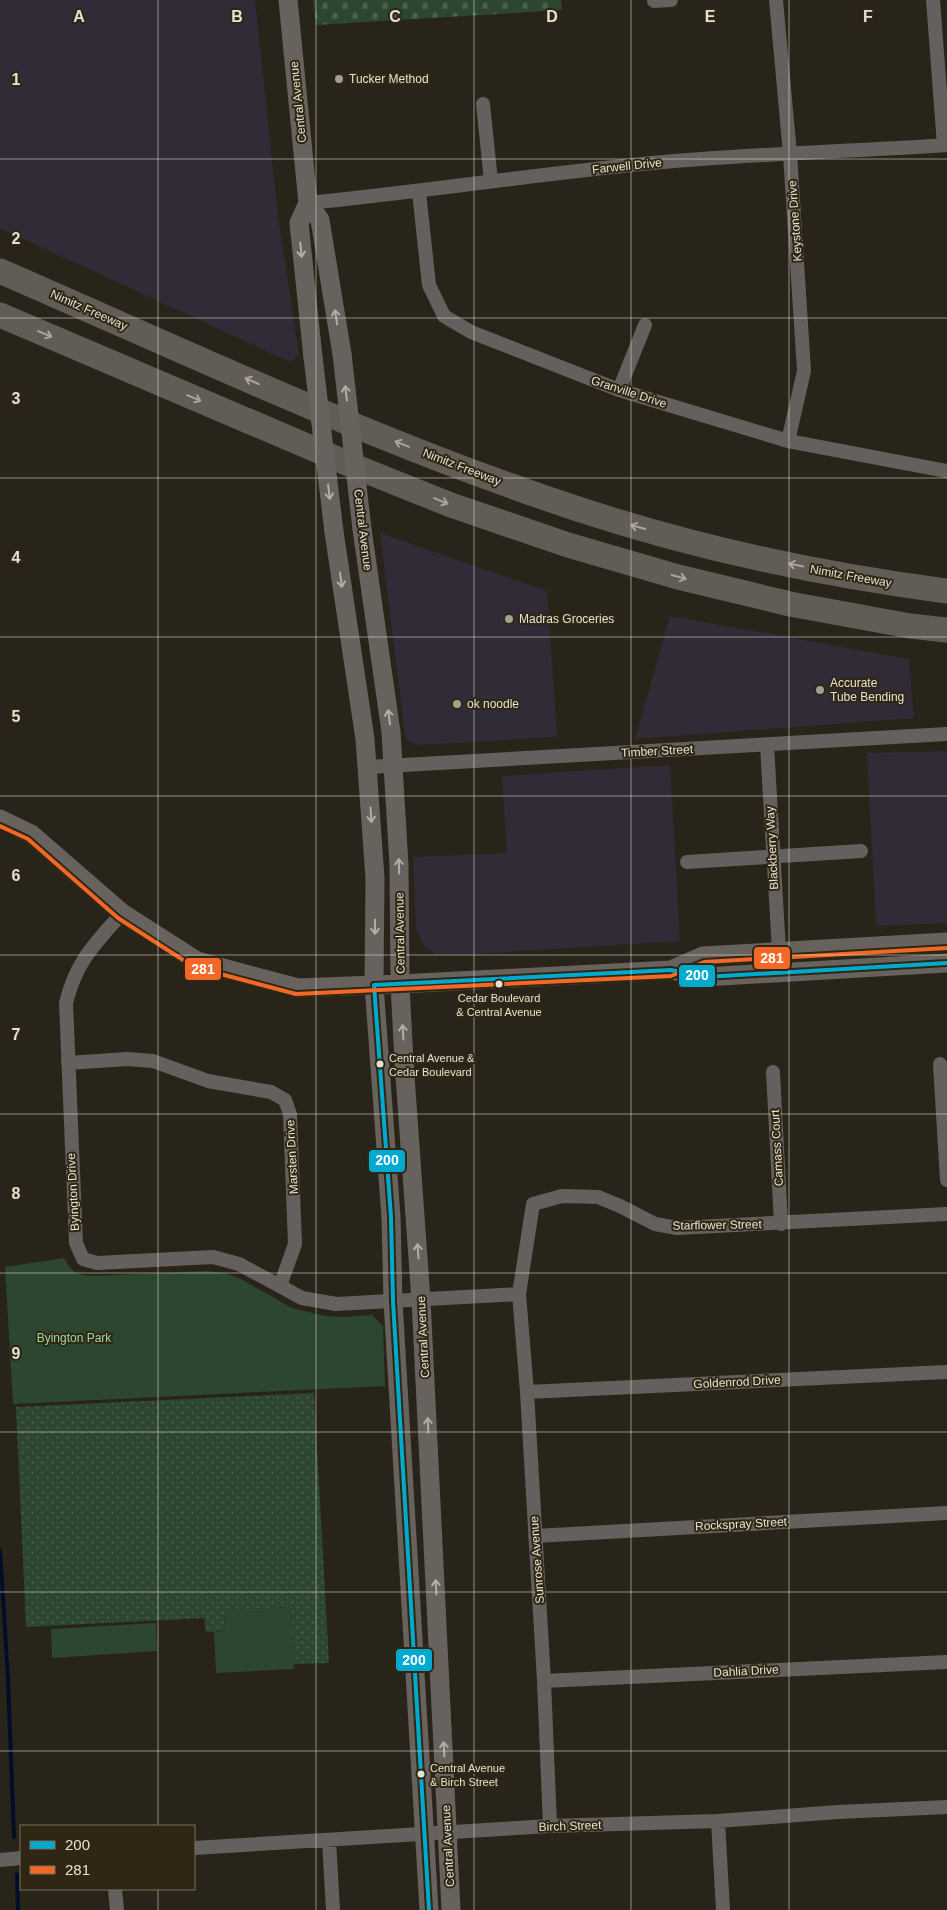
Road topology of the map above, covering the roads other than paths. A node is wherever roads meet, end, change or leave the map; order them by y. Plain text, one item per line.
1 (288, 0) edge
2 (671, 0) edge
3 (776, 0) edge
4 (933, 0) edge
5 (654, 2) dead end
6 (483, 104) dead end
7 (946, 145) edge
8 (790, 154) junction
9 (491, 181) junction
10 (419, 192) junction
11 (308, 203) junction
12 (0, 271) edge
13 (0, 315) edge
14 (644, 325) dead end
15 (619, 390) junction
16 (788, 441) junction
17 (947, 471) edge
18 (947, 591) edge
19 (947, 630) edge
20 (947, 734) edge
21 (767, 745) junction
22 (392, 765) junction
23 (368, 766) junction
24 (0, 819) edge
25 (861, 850) dead end
26 (773, 857) junction
27 (687, 862) dead end
28 (122, 913) junction
29 (947, 942) edge
30 (779, 951) junction
31 (947, 963) edge
32 (671, 970) junction
33 (400, 984) junction
34 (374, 985) junction
35 (68, 1062) junction
36 (940, 1064) dead end
37 (773, 1072) dead end
38 (947, 1180) edge
39 (947, 1214) edge
40 (781, 1224) junction
41 (280, 1286) junction
42 (519, 1294) junction
43 (422, 1300) junction
44 (393, 1301) junction
45 (947, 1372) edge
46 (527, 1392) junction
47 (947, 1512) edge
48 (535, 1536) junction
49 (947, 1662) edge
50 (544, 1681) junction
51 (947, 1807) edge
52 (718, 1821) junction
53 (550, 1826) junction
54 (448, 1833) junction
55 (425, 1834) junction
56 (329, 1840) junction
57 (195, 1848) edge
58 (20, 1858) edge
59 (0, 1860) edge
60 (115, 1890) edge
61 (117, 1910) edge
62 (333, 1910) edge
63 (429, 1910) edge
64 (451, 1910) edge
65 (723, 1910) edge

1 - 11 main road, Central Avenue
2 - 5 street
3 - 8 street, Keystone Drive
4 - 7 street
6 - 9 street
7 - 8 street, Farwell Drive
8 - 9 street, Farwell Drive
8 - 16 street, Keystone Drive
9 - 10 street, Farwell Drive
10 - 11 street, Farwell Drive
10 - 15 street, Granville Drive
22 -> 11 main road, Central Avenue, bridge
11 -> 23 main road, Central Avenue, bridge
18 -> 12 highway, Nimitz Freeway
13 -> 19 highway
14 - 15 street
15 - 16 street, Granville Drive
16 - 17 street, Granville Drive
20 - 21 street, Timber Street
21 - 22 street, Timber Street
21 - 26 street, Blackberry Way
22 - 23 street, Timber Street
33 -> 22 main road, Central Avenue
23 -> 34 main road, Central Avenue
24 - 28 main road
25 - 26 street
26 - 27 street
26 - 30 street, Blackberry Way
28 - 34 main road
28 - 35 street, Byington Drive
29 - 30 main road
30 - 32 main road
31 - 32 main road
32 - 33 main road
33 - 34 main road
43 -> 33 main road, Central Avenue
34 - 44 main road, Central Avenue
35 - 41 street, Byington Drive
35 - 41 street, Marsten Drive
36 - 38 street
37 - 40 street, Camass Court
39 - 40 street, Starflower Street
40 - 42 street, Starflower Street
41 - 44 street, Byington Drive
42 - 43 street
42 - 46 street, Sunrose Avenue
43 - 44 street, Byington Drive
54 -> 43 main road, Central Avenue
44 - 55 main road, Central Avenue
45 - 46 street, Goldenrod Drive
46 - 48 street, Sunrose Avenue
47 - 48 street, Rockspray Street
48 - 50 street, Sunrose Avenue
49 - 50 street, Dahlia Drive
50 - 53 street, Sunrose Avenue
51 - 52 street, Birch Street
52 - 53 street, Birch Street
52 - 65 street
53 - 54 street, Birch Street
54 - 55 street, Birch Street
54 - 64 main road, Central Avenue
55 - 56 street, Birch Street
55 - 63 main road, Central Avenue
56 - 57 street, Birch Street
56 - 62 street
58 - 59 street
60 - 61 street

